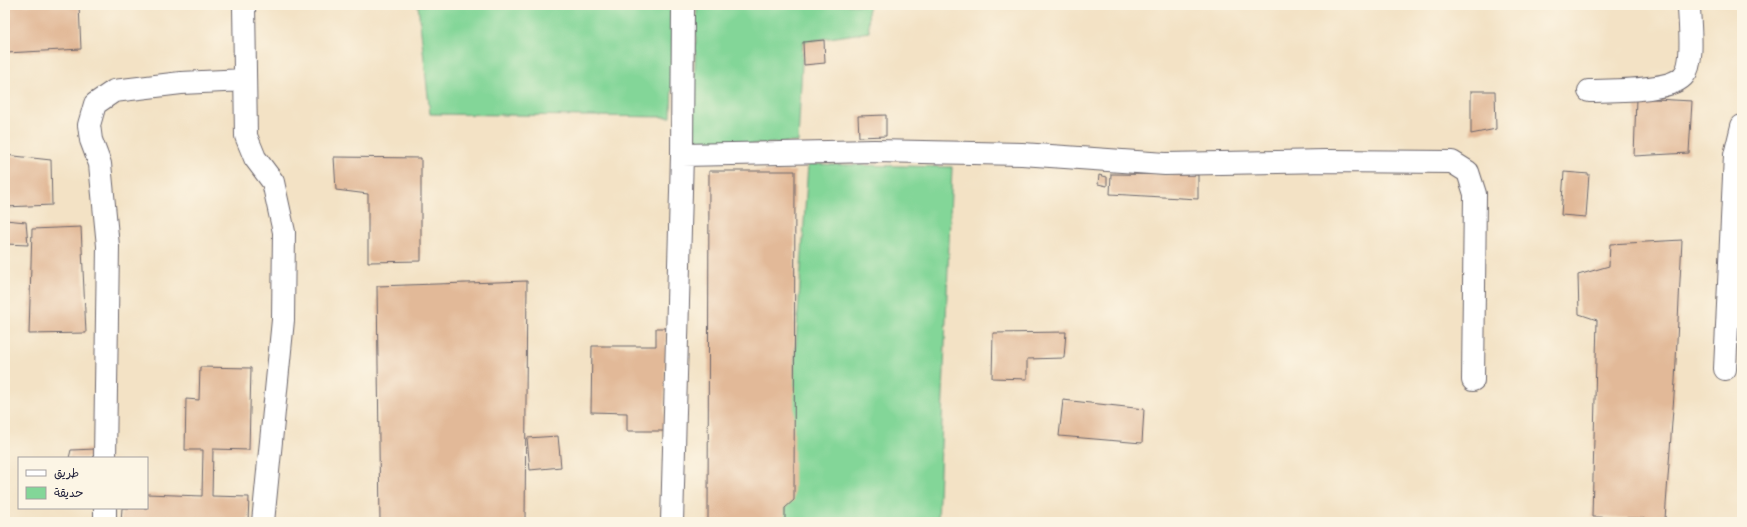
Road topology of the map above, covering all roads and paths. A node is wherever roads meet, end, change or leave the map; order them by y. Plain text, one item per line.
1 (244, 5) edge
2 (683, 5) edge
3 (1689, 5) edge
4 (245, 80) junction
5 (1589, 91) dead end
6 (1742, 126) edge
7 (682, 155) junction
8 (1725, 369) dead end
9 (1473, 380) dead end
10 (105, 457) edge
11 (105, 509) edge
12 (104, 522) edge
13 (263, 522) edge
14 (672, 522) edge

1 - 4 street
2 - 7 street
3 - 5 street
4 - 10 street
4 - 13 street
6 - 8 street
7 - 9 street
7 - 14 street
11 - 12 street

